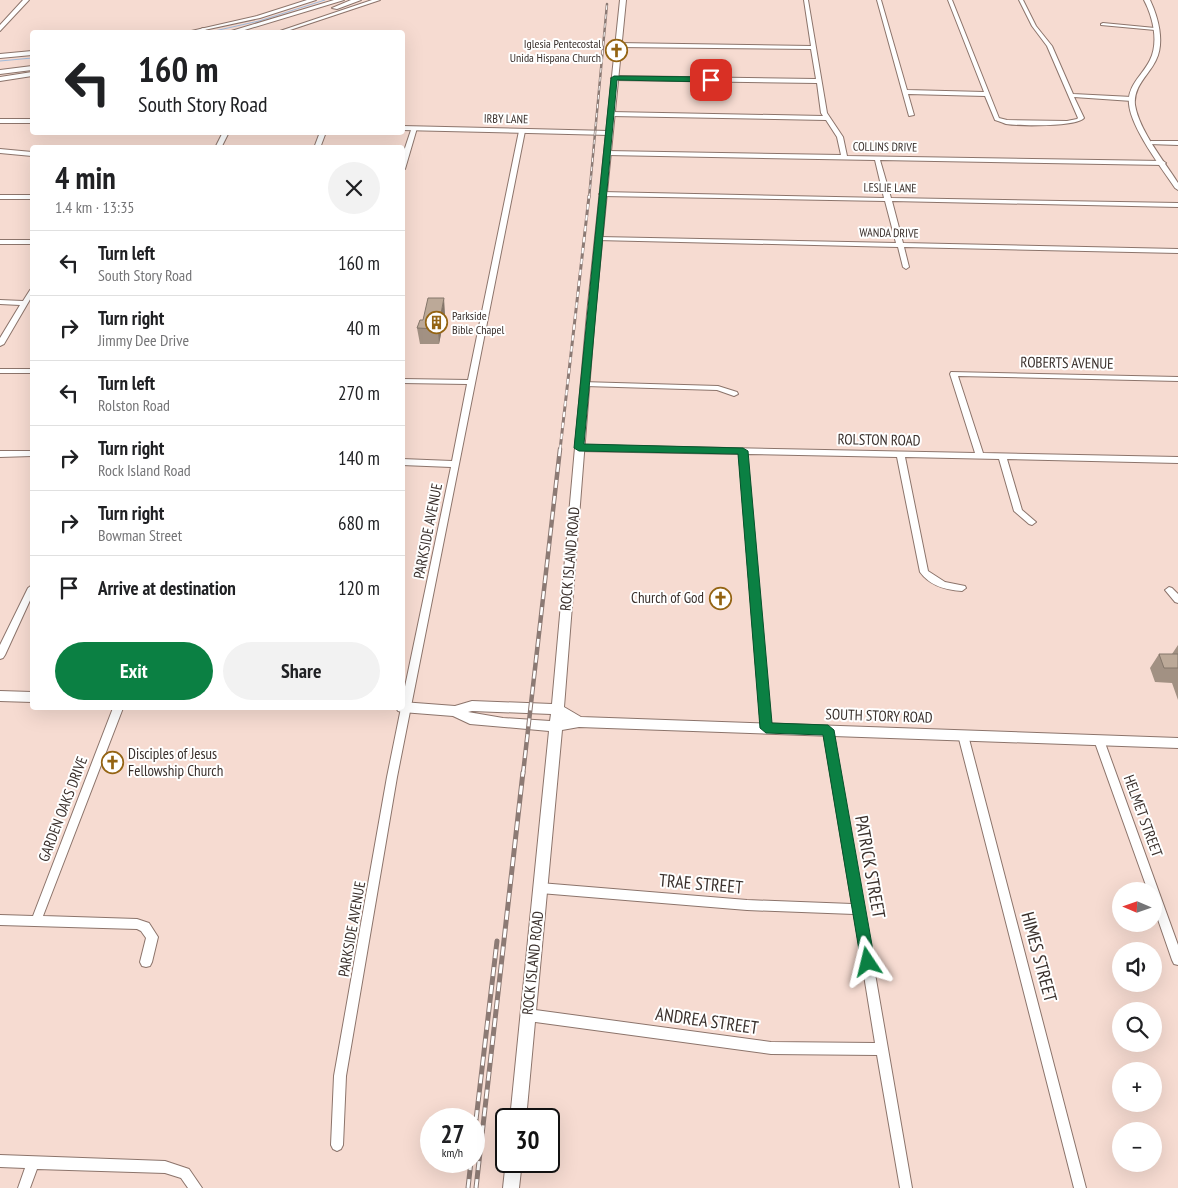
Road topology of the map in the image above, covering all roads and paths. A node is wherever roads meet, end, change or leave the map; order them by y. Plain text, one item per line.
1 (26, 0) edge
2 (313, 0) edge
3 (341, 0) edge
4 (358, 0) edge
5 (377, 0) edge
6 (623, 0) edge
7 (806, 0) edge
8 (879, 0) edge
9 (950, 0) edge
10 (1021, 0) edge
11 (1147, 0) edge
12 (1103, 24) dead end
13 (0, 29) edge
14 (1155, 29) junction
15 (208, 30) edge
16 (239, 30) edge
17 (260, 30) edge
18 (286, 30) edge
19 (617, 45) junction
20 (814, 48) junction
21 (30, 53) edge
22 (0, 56) edge
23 (30, 63) edge
24 (0, 67) edge
25 (30, 68) edge
26 (0, 72) edge
27 (30, 74) edge
28 (0, 78) edge
29 (614, 78) junction
30 (820, 81) junction
31 (904, 92) junction
32 (986, 94) junction
33 (1071, 95) junction
34 (1132, 99) junction
35 (611, 114) junction
36 (911, 116) dead end
37 (826, 118) junction
38 (0, 121) edge
39 (30, 121) edge
40 (405, 128) edge
41 (414, 128) junction
42 (522, 131) junction
43 (609, 133) junction
44 (1151, 143) junction
45 (1178, 143) edge
46 (0, 151) edge
47 (607, 153) junction
48 (30, 154) edge
49 (844, 157) junction
50 (405, 158) edge
51 (877, 158) junction
52 (1163, 163) junction
53 (1178, 188) edge
54 (602, 194) junction
55 (0, 197) edge
56 (30, 197) edge
57 (888, 199) junction
58 (1178, 205) edge
59 (599, 239) junction
60 (0, 242) edge
61 (30, 242) edge
62 (900, 245) junction
63 (1178, 251) edge
64 (906, 267) dead end
65 (30, 294) edge
66 (0, 302) edge
67 (25, 303) junction
68 (0, 344) edge
69 (0, 370) edge
70 (30, 371) edge
71 (1178, 379) edge
72 (405, 380) edge
73 (472, 382) junction
74 (585, 384) junction
75 (734, 394) dead end
76 (579, 448) junction
77 (743, 451) junction
78 (0, 454) edge
79 (30, 454) edge
80 (900, 454) junction
81 (980, 456) junction
82 (1002, 456) junction
83 (1178, 460) edge
84 (405, 462) edge
85 (456, 464) junction
86 (1032, 522) dead end
87 (962, 588) dead end
88 (1169, 590) dead end
89 (30, 592) edge
90 (1178, 600) edge
91 (0, 655) edge
92 (0, 696) edge
93 (30, 697) edge
94 (405, 707) edge
95 (557, 709) junction
96 (117, 710) edge
97 (404, 710) edge
98 (455, 711) junction
99 (579, 722) junction
100 (556, 726) junction
101 (766, 728) junction
102 (828, 730) junction
103 (963, 735) junction
104 (1100, 740) junction
105 (1178, 743) edge
106 (540, 888) junction
107 (859, 909) junction
108 (0, 920) edge
109 (36, 921) junction
110 (1178, 960) edge
111 (146, 962) dead end
112 (528, 1015) junction
113 (883, 1049) junction
114 (519, 1108) edge
115 (337, 1145) dead end
116 (0, 1161) edge
117 (33, 1162) junction
118 (513, 1173) edge
119 (24, 1188) edge
120 (196, 1188) edge
121 (511, 1188) edge
122 (906, 1188) edge
123 (1080, 1188) edge

1 - 13 main road
2 - 15 street
3 - 16 main road
4 - 17 main road
5 - 18 street
6 - 19 main road, ROCK ISLAND ROAD
7 - 20 street
8 - 31 street
9 - 32 street
10 - 33 street
11 - 14 street
12 - 14 street
14 - 34 street
19 - 20 street
19 - 29 main road, ROCK ISLAND ROAD
20 - 30 street
21 - 22 street
23 - 24 main road
25 - 26 main road
27 - 28 street
29 - 30 street
29 - 35 main road, ROCK ISLAND ROAD
30 - 37 street
31 - 32 street
31 - 36 street
32 - 33 street
33 - 34 street
34 - 44 street
35 - 37 street
35 - 43 main road, ROCK ISLAND ROAD
37 - 49 street
38 - 39 street
40 - 41 street, IRBY LANE
41 - 42 street, IRBY LANE
41 - 50 street
42 - 43 street, IRBY LANE
42 - 73 street, PARKSIDE AVENUE
43 - 47 main road, ROCK ISLAND ROAD
44 - 45 street
44 - 52 street
46 - 48 street
47 - 49 street, COLLINS DRIVE
47 - 54 main road, ROCK ISLAND ROAD
49 - 51 street, COLLINS DRIVE
51 - 52 street, COLLINS DRIVE
51 - 57 street
52 - 53 street
54 - 57 street, LESLIE LANE
54 - 59 main road, ROCK ISLAND ROAD
55 - 56 street
57 - 58 street, LESLIE LANE
57 - 62 street
59 - 62 street, WANDA DRIVE
59 - 74 main road, ROCK ISLAND ROAD
60 - 61 street
62 - 63 street, WANDA DRIVE
62 - 64 street
65 - 67 street
66 - 67 street
67 - 68 street
69 - 70 street
71 - 81 street, ROBERTS AVENUE
72 - 73 street
73 - 85 street, PARKSIDE AVENUE
74 - 75 street
74 - 76 main road, ROCK ISLAND ROAD
76 - 77 street, ROLSTON ROAD
76 - 95 main road, ROCK ISLAND ROAD
77 - 80 street, ROLSTON ROAD
77 - 101 street
78 - 79 street
80 - 81 street, ROLSTON ROAD
80 - 87 street
81 - 82 street, ROLSTON ROAD
82 - 83 street, ROLSTON ROAD
82 - 86 street
84 - 85 street
85 - 94 street, PARKSIDE AVENUE
88 - 90 street
89 - 91 street
92 - 93 main road
94 - 98 main road
95 - 98 main road
95 - 99 main road, SOUTH STORY ROAD
95 - 100 main road, ROCK ISLAND ROAD
96 - 109 street, GARDEN OAKS DRIVE
97 - 115 street, PARKSIDE AVENUE
98 - 100 main road, SOUTH STORY ROAD
99 - 100 main road, SOUTH STORY ROAD
99 - 101 main road, SOUTH STORY ROAD
100 - 106 main road, ROCK ISLAND ROAD
101 - 102 main road, SOUTH STORY ROAD
102 - 103 main road, SOUTH STORY ROAD
102 - 107 street, PATRICK STREET
103 - 104 main road, SOUTH STORY ROAD
103 - 123 street, HIMES STREET
104 - 105 main road, SOUTH STORY ROAD
104 - 110 street, HELMET STREET
106 - 107 street, TRAE STREET
106 - 112 main road, ROCK ISLAND ROAD
107 - 113 street, PATRICK STREET
108 - 109 street
109 - 111 street
112 - 113 street, ANDREA STREET
112 - 114 main road, ROCK ISLAND ROAD
113 - 122 street, PATRICK STREET
116 - 117 street
117 - 119 street
117 - 120 street
118 - 121 main road

